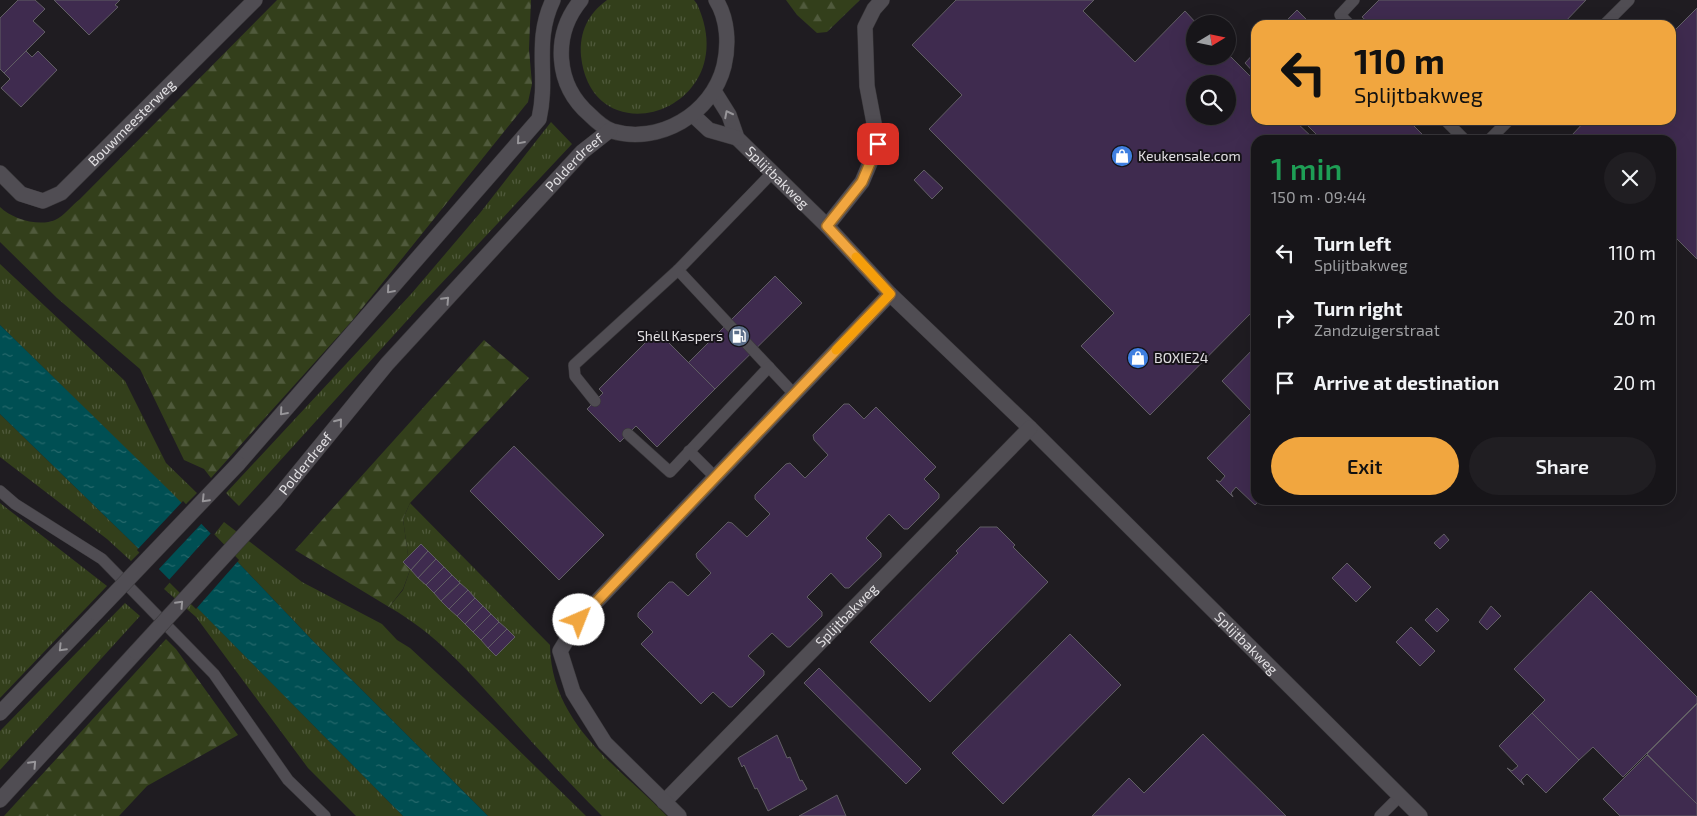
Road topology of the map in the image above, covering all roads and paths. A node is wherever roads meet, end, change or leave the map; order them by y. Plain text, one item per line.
1 (255, 0) edge
2 (553, 0) edge
3 (557, 0) edge
4 (581, 0) edge
5 (882, 0) edge
6 (1354, 0) edge
7 (1630, 0) edge
8 (718, 1) edge
9 (570, 15) junction
10 (1345, 20) edge
11 (1609, 20) edge
12 (714, 92) junction
13 (693, 115) junction
14 (1450, 125) edge
15 (1504, 125) edge
16 (610, 130) junction
17 (1460, 135) edge
18 (1494, 135) edge
19 (737, 138) junction
20 (0, 173) edge
21 (772, 174) junction
22 (827, 226) junction
23 (678, 270) junction
24 (890, 294) junction
25 (769, 367) junction
26 (794, 394) junction
27 (595, 401) dead end
28 (1030, 428) junction
29 (628, 434) dead end
30 (689, 451) junction
31 (715, 477) junction
32 (0, 491) edge
33 (0, 713) edge
34 (1400, 796) junction
35 (0, 800) edge
36 (664, 802) junction
37 (325, 816) edge
38 (679, 816) edge
39 (1380, 816) edge
40 (1420, 816) edge

1 - 20 street, Bouwmeesterweg
2 -> 33 street, bridge
3 - 9 street
4 - 9 street
5 - 22 street
6 - 10 lane
7 - 11 lane
8 - 12 street
9 - 16 street
12 - 13 street
19 -> 12 street, Splijtbakweg
13 - 16 street
13 - 19 street, Splijtbakweg
14 - 17 lane
15 - 18 lane
35 -> 16 street, Polderdreef, bridge
19 - 21 street, Splijtbakweg
21 - 22 street, Splijtbakweg
21 - 23 lane
22 - 24 street, Splijtbakweg
23 - 25 lane
23 - 27 lane
24 - 26 street
24 - 28 street, Splijtbakweg
25 - 26 lane
25 - 30 lane
26 - 31 street
28 - 34 street, Splijtbakweg
28 - 36 street, Splijtbakweg
29 - 30 lane
30 - 31 lane
31 - 36 street
32 - 37 lane
34 - 39 lane
34 - 40 street, Splijtbakweg
36 - 38 street

